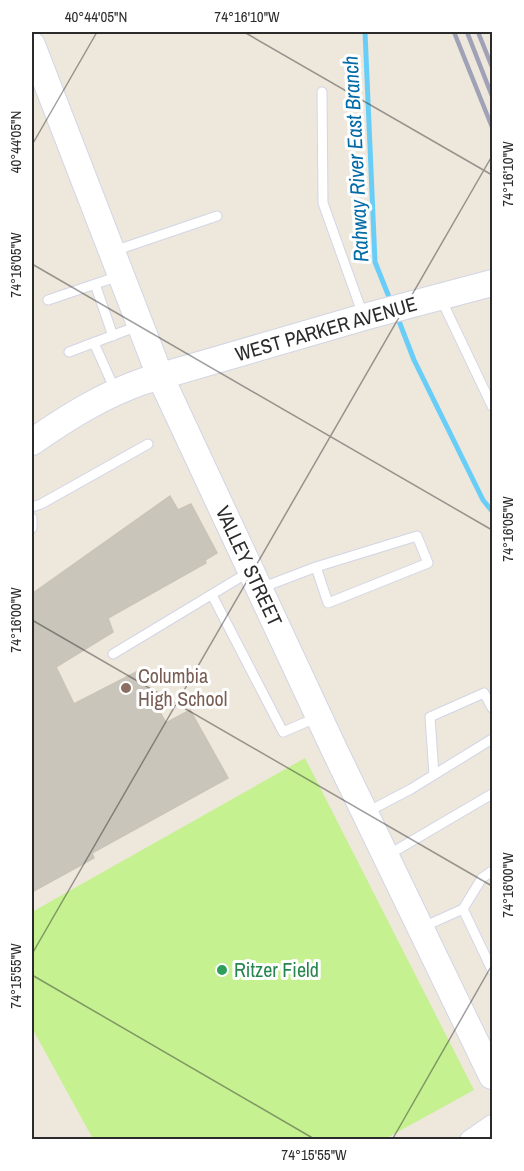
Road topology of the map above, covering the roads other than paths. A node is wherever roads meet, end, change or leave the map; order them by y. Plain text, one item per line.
1 (34, 56) edge
2 (322, 92) dead end
3 (217, 216) dead end
4 (117, 264) junction
5 (95, 284) junction
6 (491, 287) edge
7 (440, 297) junction
8 (48, 300) dead end
9 (364, 317) junction
10 (141, 326) junction
11 (113, 336) junction
12 (94, 343) junction
13 (69, 352) dead end
14 (160, 376) junction
15 (116, 391) junction
16 (492, 406) edge
17 (32, 442) edge
18 (148, 444) dead end
19 (32, 507) edge
20 (32, 518) edge
21 (32, 528) edge
22 (316, 567) junction
23 (255, 580) junction
24 (212, 595) junction
25 (113, 654) dead end
26 (492, 708) edge
27 (319, 717) junction
28 (492, 739) edge
29 (434, 775) junction
30 (492, 794) edge
31 (365, 813) junction
32 (386, 856) junction
33 (492, 871) edge
34 (463, 909) junction
35 (421, 928) junction
36 (492, 970) edge
37 (492, 1076) edge
38 (492, 1124) edge
39 (469, 1140) edge

1 - 4 main road, VALLEY STREET
2 - 9 lane
3 - 4 lane
4 - 5 lane
4 - 10 main road, VALLEY STREET
5 - 8 lane
5 - 11 lane
6 - 7 main road, WEST PARKER AVENUE
7 - 9 main road, WEST PARKER AVENUE
7 - 16 lane
9 - 14 main road, WEST PARKER AVENUE
10 - 11 lane
10 - 14 main road, VALLEY STREET
11 - 12 lane
12 - 13 lane
12 - 15 lane
14 - 15 main road, WEST PARKER AVENUE
14 - 23 main road, VALLEY STREET
15 - 17 main road, WEST PARKER AVENUE
18 - 19 lane
20 - 21 lane
22 - 22 lane
22 - 23 lane
23 - 24 lane
23 - 27 main road, VALLEY STREET
24 - 25 lane
24 - 27 lane
26 - 29 lane
27 - 31 main road, VALLEY STREET
28 - 29 lane
29 - 31 lane
30 - 32 lane
31 - 32 main road, VALLEY STREET
32 - 35 main road, VALLEY STREET
33 - 34 lane
34 - 35 lane
34 - 36 lane
35 - 37 main road, VALLEY STREET
38 - 39 street

